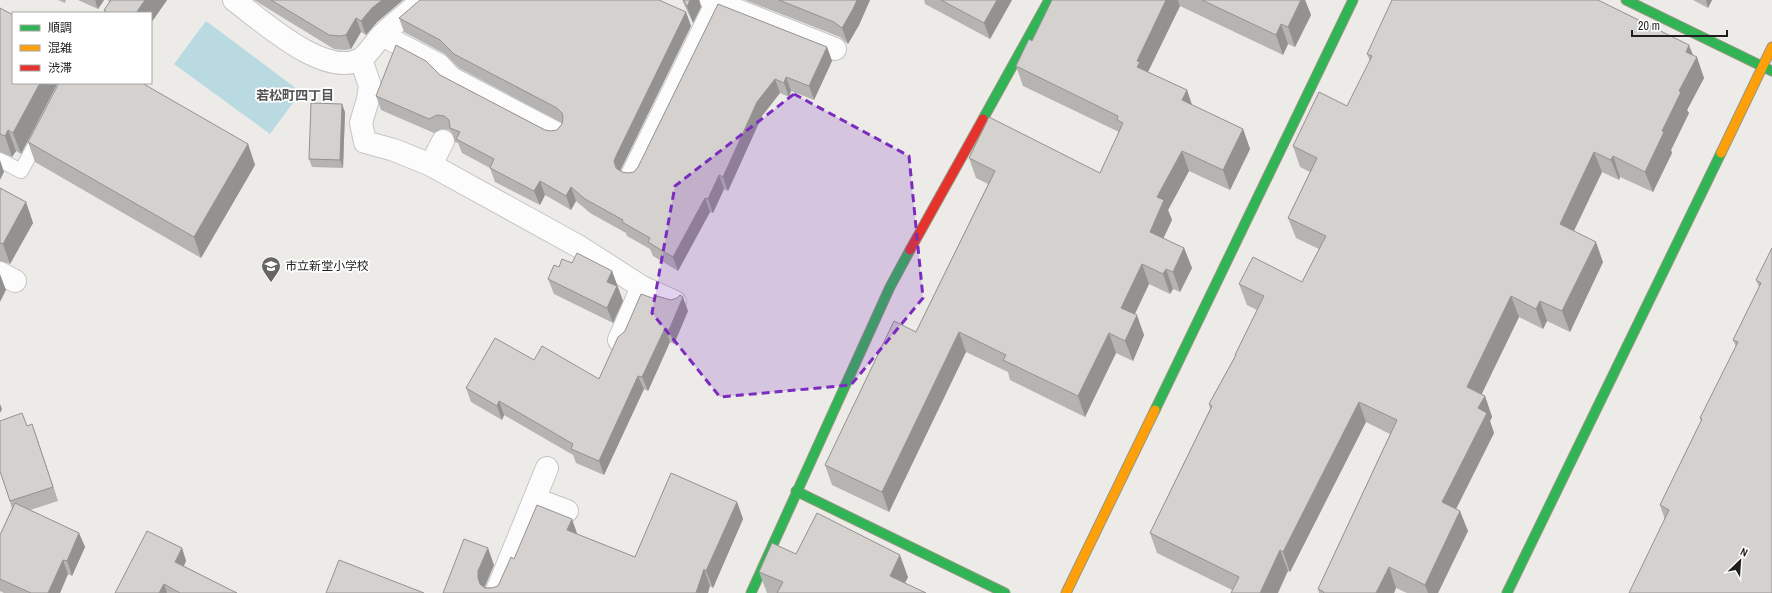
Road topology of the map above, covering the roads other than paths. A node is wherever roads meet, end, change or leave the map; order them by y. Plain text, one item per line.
1 (234, 0) edge
2 (422, 0) edge
3 (1048, 0) edge
4 (1353, 0) edge
5 (1626, 0) edge
6 (714, 1) edge
7 (382, 35) junction
8 (1772, 48) edge
9 (835, 49) dead end
10 (361, 58) junction
11 (1763, 67) junction
12 (1772, 71) edge
13 (47, 124) edge
14 (556, 133) edge
15 (444, 141) dead end
16 (0, 160) edge
17 (431, 165) junction
18 (632, 175) edge
19 (642, 287) junction
20 (675, 302) edge
21 (619, 340) edge
22 (547, 468) dead end
23 (796, 491) junction
24 (534, 499) junction
25 (567, 512) dead end
26 (496, 593) edge
27 (751, 593) edge
28 (1005, 593) edge
29 (1066, 593) edge
30 (1507, 593) edge

1 - 10 street
2 - 7 street
3 - 23 street
4 - 29 street
5 - 11 street
6 - 9 street
6 - 18 street
7 - 10 street
7 - 14 street
8 - 11 street
10 - 17 street
11 - 12 street
11 - 30 street
13 - 16 lane
15 - 17 street
17 - 19 street
19 - 20 street
19 - 21 street
22 - 24 street
23 - 27 street
23 - 28 street
24 - 25 street
24 - 26 street

